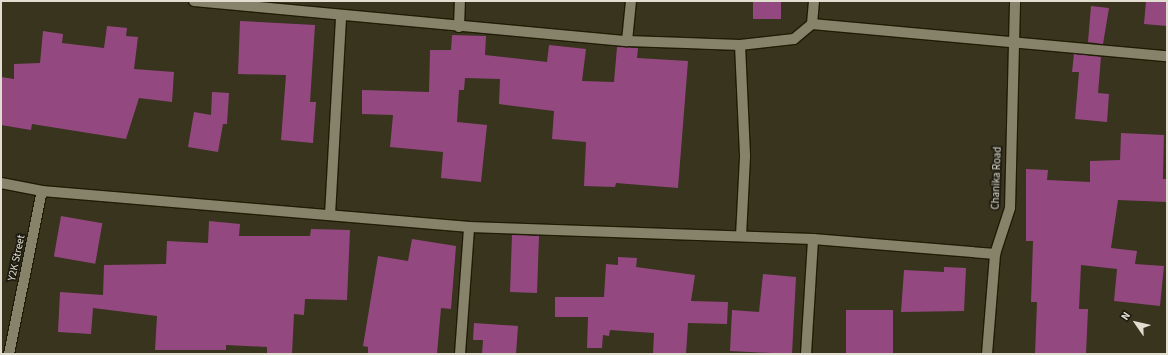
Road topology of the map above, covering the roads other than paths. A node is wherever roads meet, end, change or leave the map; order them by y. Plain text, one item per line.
1 (194, 1) edge
2 (460, 1) edge
3 (631, 1) edge
4 (814, 1) edge
5 (1015, 1) edge
6 (341, 17) junction
7 (812, 24) junction
8 (459, 27) junction
9 (627, 41) junction
10 (1012, 44) junction
11 (740, 45) junction
12 (1167, 56) edge
13 (1, 183) edge
14 (42, 191) junction
15 (330, 216) junction
16 (469, 227) junction
17 (741, 236) junction
18 (812, 239) junction
19 (995, 254) junction
20 (9, 354) edge
21 (460, 354) edge
22 (806, 354) edge
23 (987, 354) edge

1 - 6 street
2 - 8 street
3 - 9 street
4 - 7 street
5 - 10 street, Chanika Road
6 - 8 street
6 - 15 street
7 - 10 street
7 - 11 street
8 - 9 street
9 - 11 street
10 - 12 street
10 - 19 street, Chanika Road
11 - 17 street
13 - 14 street
14 - 15 street
14 - 20 street, Y2K Street
15 - 16 street
16 - 17 street
16 - 21 street
17 - 18 street
18 - 19 street
18 - 22 street
19 - 23 street, Chanika Road

